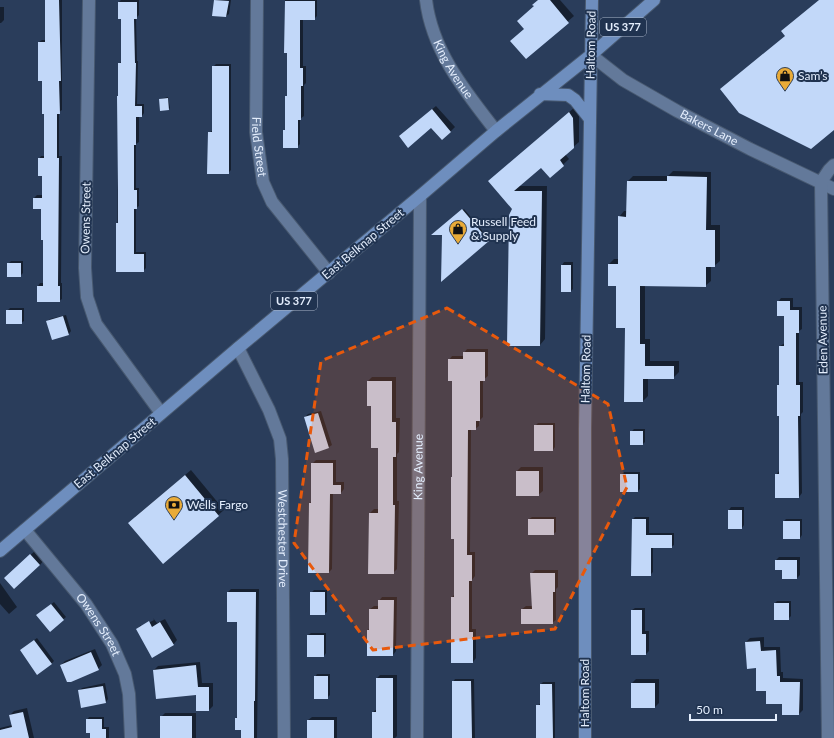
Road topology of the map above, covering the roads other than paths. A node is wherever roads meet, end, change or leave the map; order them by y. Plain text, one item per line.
1 (89, 0) edge
2 (256, 0) edge
3 (426, 0) edge
4 (592, 0) edge
5 (654, 0) edge
6 (591, 55) junction
7 (540, 94) junction
8 (590, 119) junction
9 (496, 131) junction
10 (834, 165) edge
11 (821, 182) junction
12 (834, 189) edge
13 (420, 196) junction
14 (329, 272) junction
15 (238, 348) junction
16 (161, 413) junction
17 (25, 530) junction
18 (0, 551) edge
19 (131, 738) edge
20 (284, 738) edge
21 (417, 738) edge
22 (585, 738) edge
23 (828, 738) edge

1 - 16 street, Owens Street
2 - 14 street, Field Street
3 - 9 street, King Avenue
4 - 6 main road, Haltom Road
5 - 6 main road, East Belknap Street / US 377
6 - 7 main road, East Belknap Street / US 377
6 - 8 main road, Haltom Road
6 - 11 street, Bakers Lane
7 - 8 main road
7 - 9 main road, East Belknap Street / US 377
8 - 22 main road, Haltom Road
9 - 13 main road, East Belknap Street / US 377
10 - 11 street
11 - 12 street, Bakers Lane
11 - 23 street, Eden Avenue
13 - 14 main road, East Belknap Street / US 377
13 - 21 street, King Avenue
14 - 15 main road, East Belknap Street / US 377
15 - 16 main road, East Belknap Street / US 377
15 - 20 street, Westchester Drive
16 - 17 main road, East Belknap Street / US 377
17 - 18 main road, East Belknap Street / US 377
17 - 19 street, Owens Street

